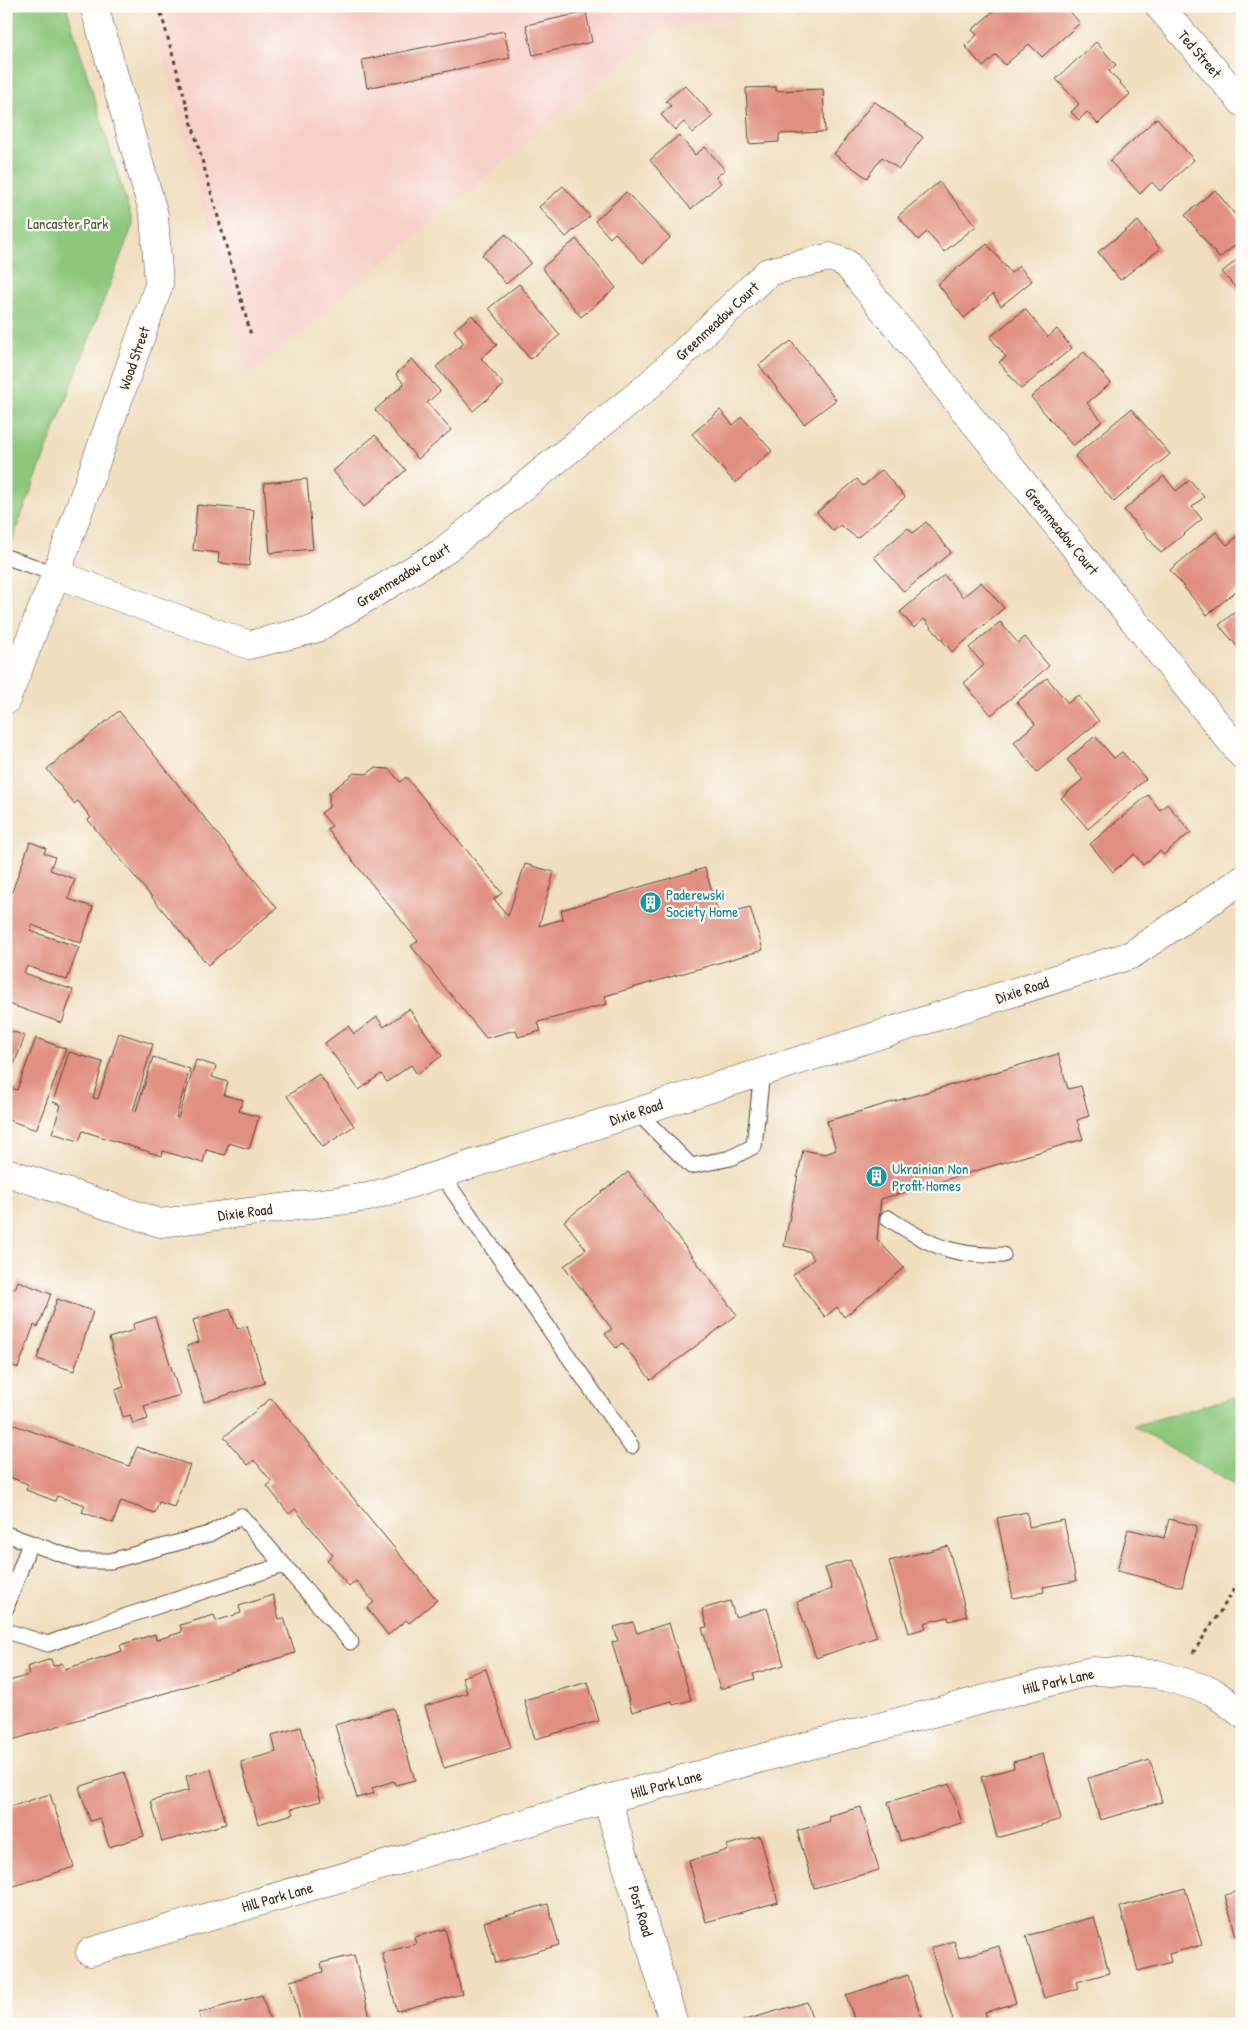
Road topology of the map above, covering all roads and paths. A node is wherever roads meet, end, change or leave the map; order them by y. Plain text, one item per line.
1 (94, 6) edge
2 (159, 6) edge
3 (1159, 6) edge
4 (1242, 102) edge
5 (251, 335) dead end
6 (6, 557) edge
7 (56, 574) junction
8 (6, 700) edge
9 (1242, 755) edge
10 (1242, 880) edge
11 (762, 1072) junction
12 (637, 1112) junction
13 (6, 1172) edge
14 (441, 1174) junction
15 (888, 1218) dead end
16 (1003, 1255) dead end
17 (631, 1446) dead end
18 (6, 1534) edge
19 (30, 1543) junction
20 (283, 1565) junction
21 (1242, 1578) edge
22 (6, 1608) edge
23 (6, 1631) edge
24 (351, 1642) dead end
25 (1175, 1680) junction
26 (1242, 1714) edge
27 (607, 1799) junction
28 (90, 1952) dead end
29 (674, 2024) edge

1 - 7 street, Wood Street
2 - 5 path
3 - 4 street, Ted Street
6 - 7 lane
7 - 8 street, Wood Street
7 - 9 street, Greenmeadow Court
10 - 11 street, Dixie Road
11 - 12 street, Dixie Road
11 - 12 lane
12 - 14 street, Dixie Road
13 - 14 street, Dixie Road
14 - 17 lane
15 - 16 lane
18 - 19 lane
19 - 20 lane
19 - 22 lane
20 - 23 lane
20 - 24 lane
21 - 25 path
25 - 26 street, Hill Park Lane
25 - 27 street, Hill Park Lane
27 - 28 street, Hill Park Lane
27 - 29 street, Post Road

